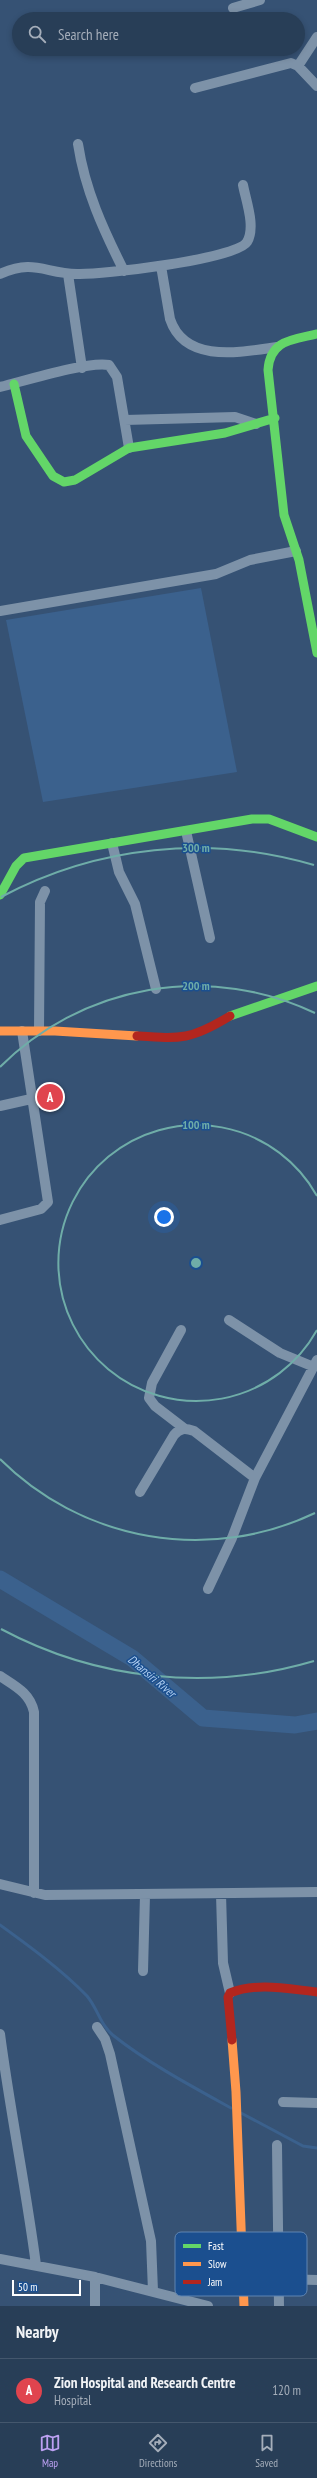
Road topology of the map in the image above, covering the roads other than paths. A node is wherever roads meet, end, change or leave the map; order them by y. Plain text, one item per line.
1 (260, 0) edge
2 (233, 8) dead end
3 (317, 38) edge
4 (305, 56) edge
5 (305, 56) edge
6 (298, 66) junction
7 (317, 86) edge
8 (195, 88) dead end
9 (78, 144) dead end
10 (243, 185) dead end
11 (161, 266) junction
12 (124, 271) junction
13 (0, 274) edge
14 (68, 274) junction
15 (317, 334) edge
16 (277, 347) junction
17 (82, 368) junction
18 (14, 384) junction
19 (0, 387) edge
20 (275, 418) junction
21 (125, 420) junction
22 (256, 424) junction
23 (129, 448) junction
24 (296, 551) junction
25 (0, 611) edge
26 (317, 653) edge
27 (186, 831) junction
28 (317, 837) edge
29 (112, 843) junction
30 (44, 891) dead end
31 (0, 895) edge
32 (210, 938) dead end
33 (317, 986) edge
34 (156, 989) dead end
35 (0, 1030) edge
36 (22, 1031) junction
37 (39, 1031) junction
38 (31, 1099) junction
39 (0, 1106) edge
40 (0, 1220) edge
41 (229, 1320) dead end
42 (181, 1330) dead end
43 (316, 1364) edge
44 (185, 1429) junction
45 (255, 1478) junction
46 (140, 1492) dead end
47 (208, 1589) dead end
48 (0, 1676) edge
49 (0, 1884) edge
50 (317, 1892) edge
51 (34, 1893) junction
52 (221, 1894) junction
53 (145, 1895) junction
54 (143, 1971) dead end
55 (317, 1992) edge
56 (230, 1993) junction
57 (97, 2027) dead end
58 (0, 2034) edge
59 (283, 2102) dead end
60 (317, 2103) edge
61 (278, 2145) dead end
62 (241, 2232) edge
63 (279, 2232) edge
64 (0, 2259) edge
65 (36, 2265) junction
66 (95, 2277) junction
67 (307, 2280) edge
68 (317, 2280) edge
69 (153, 2291) junction
70 (244, 2296) edge
71 (95, 2306) edge
72 (208, 2306) edge
73 (244, 2306) edge

1 - 2 street
3 - 4 street
5 - 6 street
6 - 7 street
6 - 8 street
9 - 12 street
10 - 11 street
11 - 12 street
11 - 16 street
12 - 14 street
13 - 14 street
14 - 17 street
15 - 16 street
16 - 20 street
17 - 18 street
17 - 21 street
18 - 19 street
18 - 23 street
20 - 22 street
20 - 24 street
21 - 22 street
21 - 23 street
22 - 23 street
24 - 25 street
24 - 26 street
27 - 28 street
27 - 29 street
27 - 32 street
29 - 31 street
29 - 34 street
30 - 37 street
33 - 37 street
35 - 36 street
36 - 37 street
36 - 38 street
38 - 39 street
38 - 40 street
41 - 43 street
42 - 44 street
43 - 45 street
44 - 45 street
44 - 46 street
45 - 47 street
48 - 51 street
49 - 51 street
50 - 52 street
51 - 53 street
52 - 53 street
52 - 56 street
53 - 54 street
55 - 56 street
56 - 62 street
57 - 69 street
58 - 65 street
59 - 60 street
61 - 63 street
64 - 65 street
65 - 66 street
66 - 69 street
66 - 71 street
67 - 68 street
69 - 72 street
70 - 73 street

